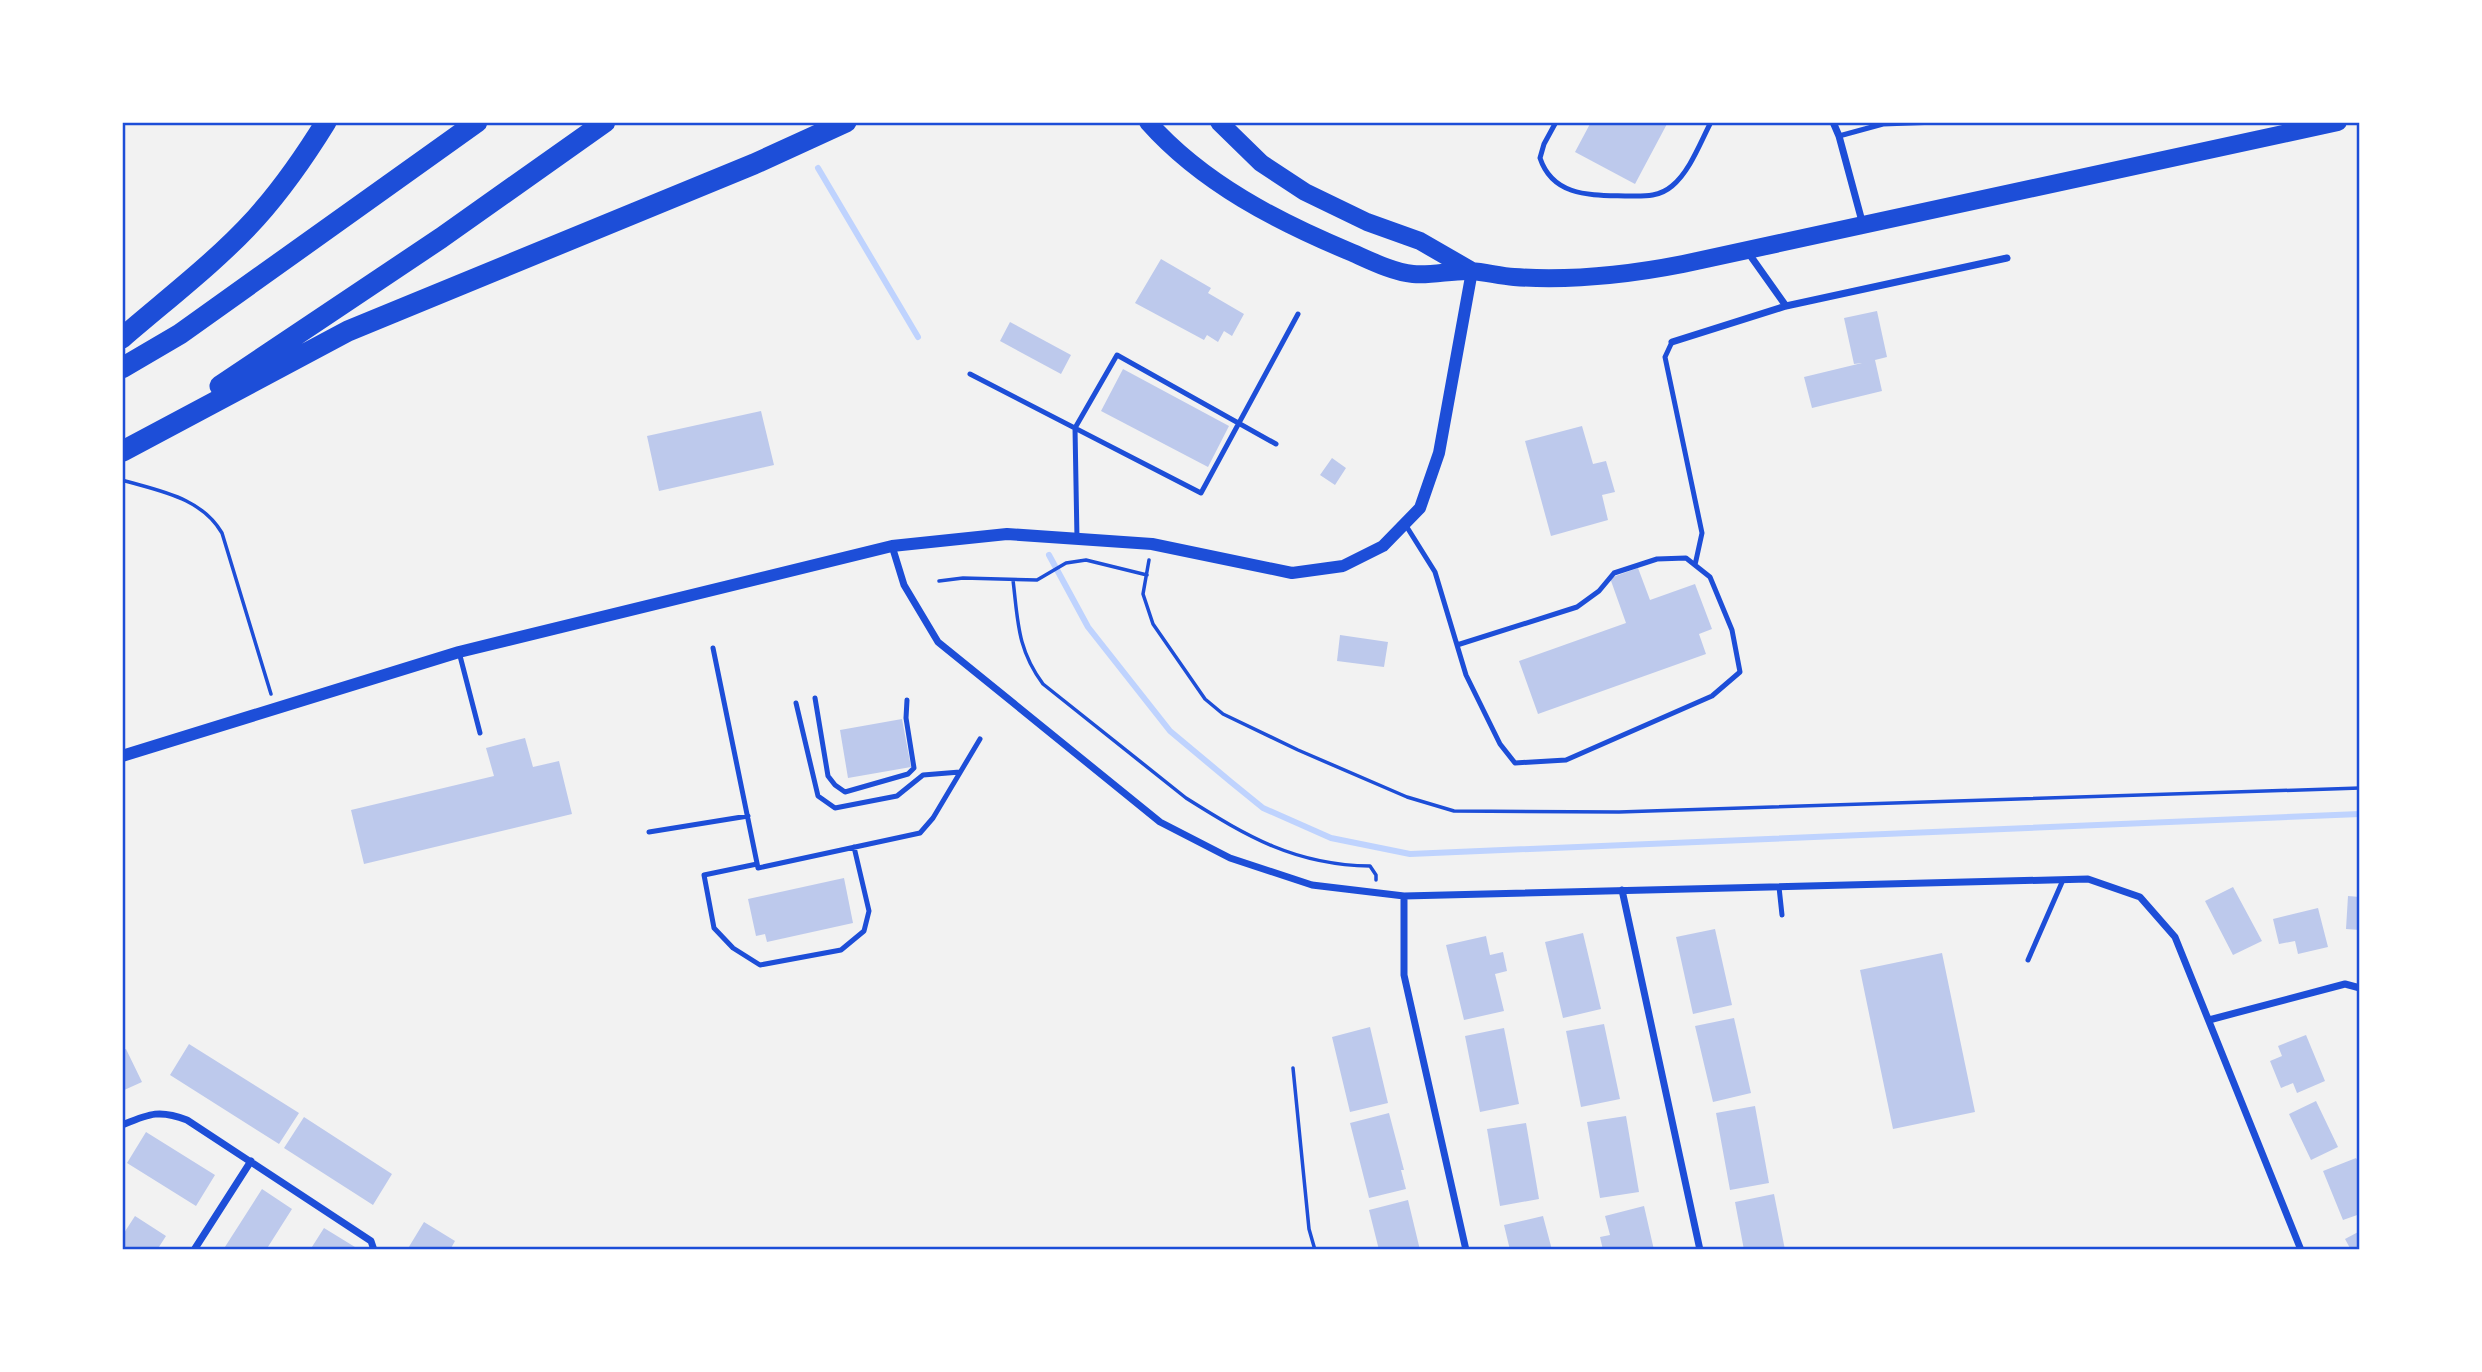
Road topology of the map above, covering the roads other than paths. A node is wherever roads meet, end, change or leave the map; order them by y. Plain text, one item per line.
1 (327, 122) edge
2 (477, 122) edge
3 (606, 122) edge
4 (846, 122) edge
5 (1148, 122) edge
6 (1219, 122) edge
7 (1556, 122) edge
8 (1711, 122) edge
9 (1833, 122) edge
10 (1938, 122) edge
11 (2338, 122) edge
12 (1839, 136) junction
13 (1863, 225) junction
14 (1746, 250) junction
15 (2007, 258) dead end
16 (1472, 271) junction
17 (1786, 306) junction
18 (1298, 314) dead end
19 (122, 338) edge
20 (1672, 342) joint
21 (122, 368) edge
22 (970, 374) dead end
23 (1239, 423) junction
24 (1075, 428) junction
25 (1276, 444) dead end
26 (123, 451) edge
27 (1405, 524) junction
28 (1077, 539) junction
29 (892, 546) junction
30 (1695, 565) junction
31 (1457, 645) junction
32 (713, 648) dead end
33 (459, 652) junction
34 (815, 698) dead end
35 (907, 699) dead end
36 (796, 703) dead end
37 (480, 733) dead end
38 (980, 739) dead end
39 (122, 756) edge
40 (914, 768) junction
41 (960, 772) junction
42 (923, 775) junction
43 (748, 816) junction
44 (649, 832) dead end
45 (854, 847) junction
46 (758, 864) junction
47 (2063, 880) junction
48 (1779, 887) junction
49 (1622, 890) junction
50 (1404, 896) junction
51 (1782, 915) dead end
52 (2028, 960) dead end
53 (2360, 988) edge
54 (2209, 1020) junction
55 (122, 1125) edge
56 (251, 1161) junction
57 (194, 1250) edge
58 (373, 1250) edge
59 (1466, 1250) edge
60 (1700, 1250) edge
61 (2301, 1250) edge

1 - 19 highway
2 - 21 highway
3 - 26 highway
4 - 26 highway
5 - 16 main road
6 - 16 main road
7 - 8 lane
9 - 12 street
10 - 12 lane
11 - 13 main road
12 - 13 street
13 - 14 main road
14 - 16 main road
14 - 17 street
15 - 17 street
16 - 27 street
17 - 20 street
18 - 23 lane
20 - 30 lane
22 - 24 lane
23 - 24 lane
23 - 24 lane
23 - 25 lane
24 - 28 lane
27 - 28 street
27 - 31 lane
28 - 29 street
29 - 33 street
29 - 50 street
30 - 31 lane
30 - 31 lane
32 - 43 lane
33 - 37 lane
33 - 39 street
34 - 40 lane
35 - 40 lane
36 - 42 lane
38 - 41 lane
40 - 42 lane
41 - 42 lane
41 - 45 lane
43 - 44 lane
43 - 46 lane
45 - 46 lane
45 - 46 lane
47 - 48 street
47 - 52 lane
47 - 54 street
48 - 49 street
48 - 51 lane
49 - 50 street
49 - 60 street
50 - 59 street
53 - 54 street
54 - 61 street
55 - 56 street
56 - 57 street
56 - 58 street

